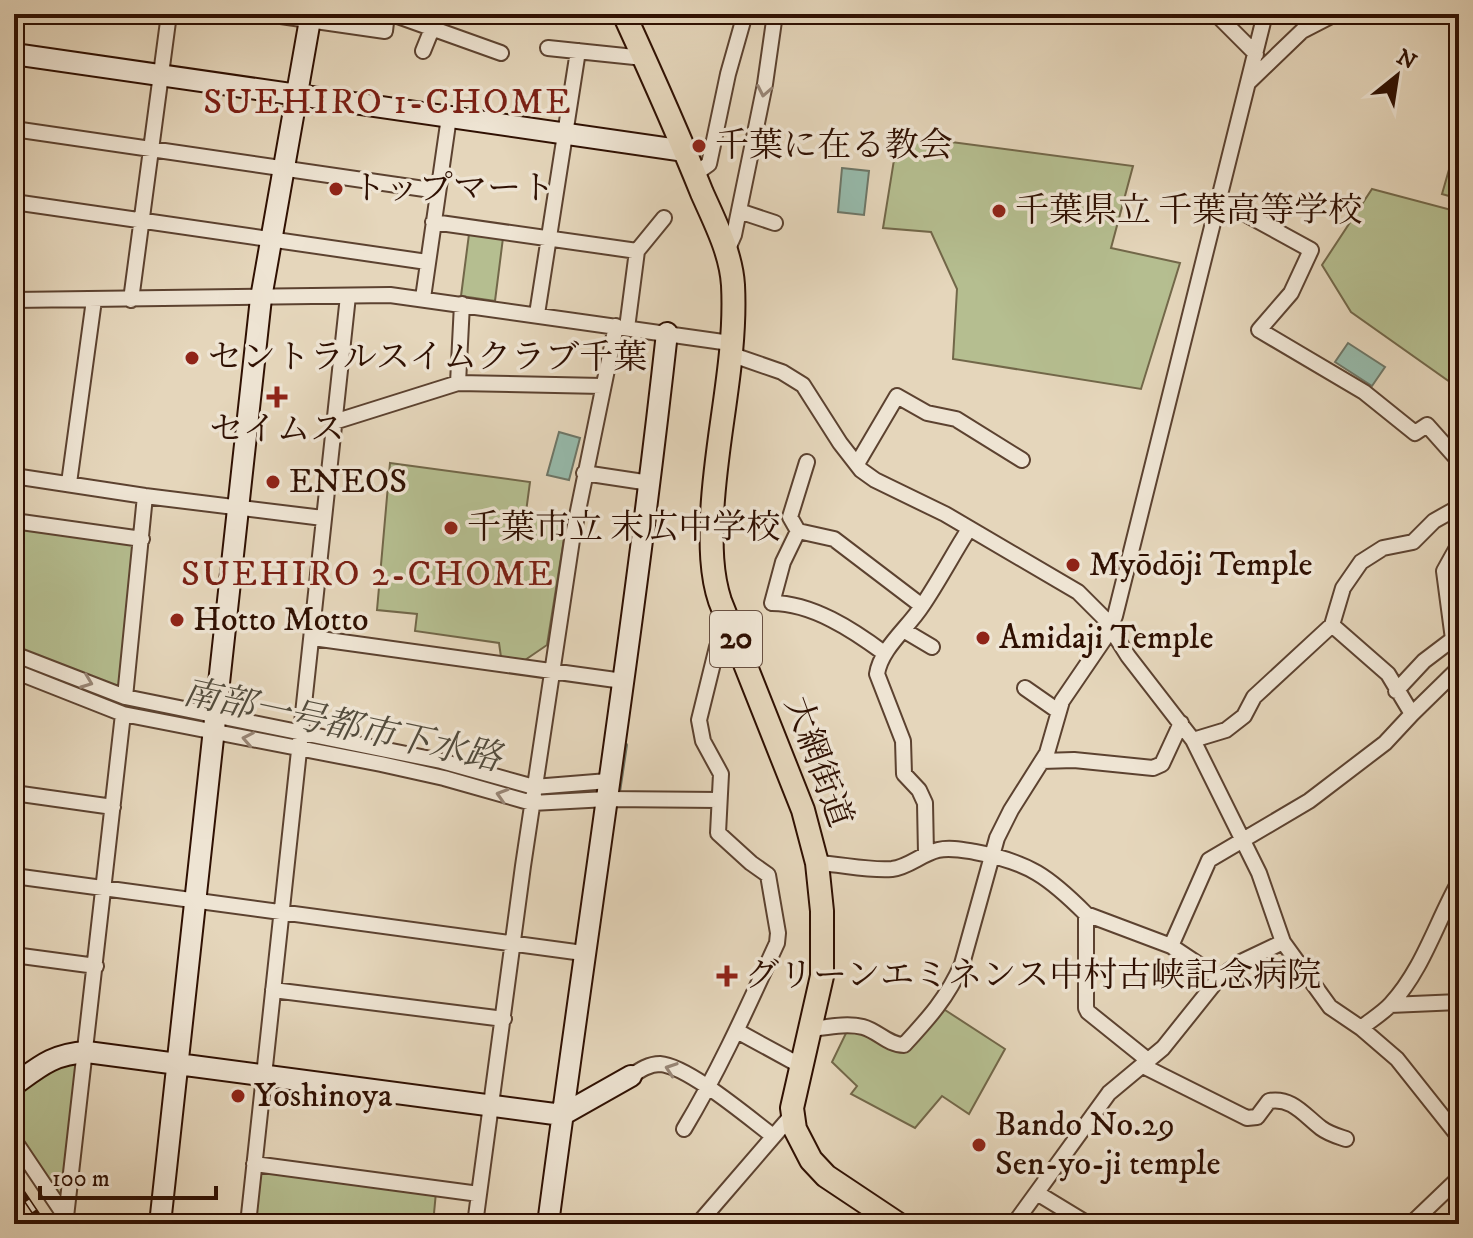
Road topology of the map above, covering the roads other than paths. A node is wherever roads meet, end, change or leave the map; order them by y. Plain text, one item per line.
1 (169, 14) edge
2 (267, 14) edge
3 (389, 14) edge
4 (624, 14) edge
5 (745, 14) edge
6 (775, 14) edge
7 (1216, 14) edge
8 (1265, 14) edge
9 (1335, 14) edge
10 (310, 17) edge
11 (435, 21) edge
12 (548, 48) dead end
13 (423, 51) dead end
14 (578, 51) junction
15 (501, 53) dead end
16 (14, 54) edge
17 (1256, 54) junction
18 (644, 58) junction
19 (160, 75) junction
20 (1249, 82) junction
21 (297, 95) junction
22 (449, 117) junction
23 (14, 129) edge
24 (563, 133) junction
25 (150, 147) junction
26 (685, 151) junction
27 (283, 167) junction
28 (695, 174) junction
29 (438, 191) junction
30 (1220, 200) junction
31 (14, 202) edge
32 (739, 211) junction
33 (664, 218) dead end
34 (140, 220) junction
35 (433, 222) junction
36 (775, 223) dead end
37 (547, 238) junction
38 (272, 240) junction
39 (637, 251) junction
40 (727, 251) junction
41 (427, 262) junction
42 (348, 296) junction
43 (261, 298) junction
44 (423, 298) junction
45 (14, 300) edge
46 (94, 300) junction
47 (131, 300) junction
48 (462, 304) junction
49 (537, 314) junction
50 (621, 327) junction
51 (667, 333) junction
52 (730, 348) junction
53 (458, 383) junction
54 (602, 386) junction
55 (334, 422) junction
56 (1458, 458) edge
57 (1022, 460) dead end
58 (807, 462) dead end
59 (857, 464) junction
60 (584, 473) junction
61 (14, 476) edge
62 (69, 483) junction
63 (650, 483) junction
64 (145, 496) junction
65 (1459, 507) edge
66 (238, 508) junction
67 (323, 518) junction
68 (14, 521) edge
69 (969, 529) junction
70 (798, 531) junction
71 (142, 539) junction
72 (1459, 544) edge
73 (922, 606) junction
74 (1332, 625) junction
75 (1111, 628) junction
76 (905, 631) junction
77 (313, 638) junction
78 (717, 647) dead end
79 (932, 647) dead end
80 (884, 653) junction
81 (14, 654) edge
82 (1459, 668) edge
83 (14, 671) edge
84 (553, 672) junction
85 (623, 681) junction
86 (1025, 688) dead end
87 (1396, 691) junction
88 (125, 697) junction
89 (1058, 711) junction
90 (123, 714) junction
91 (1412, 714) junction
92 (1181, 723) junction
93 (215, 724) junction
94 (1193, 740) junction
95 (301, 741) junction
96 (1042, 761) junction
97 (608, 791) junction
98 (14, 793) edge
99 (533, 795) junction
100 (719, 800) junction
101 (113, 807) junction
102 (1241, 839) junction
103 (926, 854) junction
104 (992, 855) junction
105 (817, 863) junction
106 (14, 876) edge
107 (1459, 882) edge
108 (104, 888) junction
109 (194, 900) junction
110 (282, 912) junction
111 (1086, 914) junction
112 (1283, 942) junction
113 (512, 943) junction
114 (1171, 946) junction
115 (583, 953) junction
116 (14, 955) edge
117 (96, 966) junction
118 (1219, 978) junction
119 (273, 990) junction
120 (1459, 1002) edge
121 (1390, 1005) junction
122 (504, 1019) junction
123 (1361, 1028) junction
124 (812, 1029) junction
125 (737, 1031) junction
126 (87, 1052) junction
127 (177, 1063) junction
128 (1146, 1064) junction
129 (803, 1067) junction
130 (263, 1075) junction
131 (631, 1076) joint
132 (14, 1085) edge
133 (709, 1088) junction
134 (491, 1106) junction
135 (562, 1115) junction
136 (792, 1115) junction
137 (684, 1129) dead end
138 (773, 1136) junction
139 (1459, 1137) edge
140 (1346, 1139) dead end
141 (14, 1140) edge
142 (254, 1164) junction
143 (1459, 1178) edge
144 (1037, 1193) junction
145 (479, 1194) junction
146 (64, 1222) edge
147 (160, 1224) edge
148 (248, 1224) edge
149 (475, 1224) edge
150 (548, 1224) edge
151 (698, 1224) edge
152 (898, 1224) edge
153 (1014, 1224) edge
154 (1088, 1224) edge
155 (1411, 1224) edge

1 - 19 street
2 - 10 street
3 - 10 street
3 - 11 street
4 - 18 main road, 大網街道 / 20
5 - 28 street
6 -> 32 street
7 - 17 street
8 - 17 street
9 - 20 street
10 - 21 street
11 - 13 street
11 - 15 street
12 - 14 street
14 - 18 street
14 - 24 street
16 - 19 street
17 - 20 street
18 - 26 main road, 大網街道 / 20
19 - 21 street
19 - 25 street
20 - 30 street
21 - 22 street
21 - 27 street
22 - 24 street
22 - 29 street
23 - 25 street
24 - 26 street
24 - 37 street
25 - 27 street
25 - 34 street
26 - 28 main road, 大網街道 / 20
27 - 29 street
27 - 38 street
28 - 40 main road, 大網街道 / 20
29 - 35 street
30 - 56 street
30 - 75 street
31 - 34 street
32 - 36 street
32 - 40 street
33 - 39 street
34 - 38 street
34 - 47 street
35 - 37 street
35 - 41 street
37 - 39 street
37 - 49 street
38 - 41 street
38 - 43 street
39 - 50 street
40 - 52 main road, 大網街道 / 20
41 - 44 street
42 - 43 street
42 - 44 street
42 - 55 street
43 - 47 street
43 - 66 street
44 - 48 street
45 - 46 street
46 - 47 street
46 - 62 street
48 - 49 street
48 - 53 street
49 - 50 street
50 - 51 street
50 - 54 street
51 - 52 street
51 - 63 street
52 - 59 street
52 - 105 main road, 大網街道 / 20
53 - 54 street
53 - 55 street
54 - 60 street
55 - 67 street
57 - 59 street
58 - 70 street
59 - 69 street
60 - 63 street
60 - 84 street
61 - 62 street
62 - 64 street
63 - 85 street
64 - 66 street
64 - 71 street
65 - 74 street
66 - 67 street
66 - 93 street
67 - 77 street
68 - 71 street
69 - 73 street
69 - 75 street
70 - 73 street
70 - 80 street
71 - 88 street
72 - 87 street
73 - 76 street
74 - 87 street
74 - 94 street
75 - 89 street
75 - 92 street
76 - 79 street
76 - 80 street
77 - 84 street
77 - 95 street
78 - 100 street
80 - 103 street
81 -> 88 street
82 - 91 street
83 - 90 street
84 - 85 street
84 - 99 street
85 - 97 street
86 - 89 street
87 - 91 street
88 - 93 street
89 - 96 street
90 - 93 street
90 - 101 street
91 - 102 street
92 - 94 street
92 - 96 street
93 - 95 street
93 - 109 street
94 - 102 street
95 - 99 street
95 - 110 street
96 - 104 street
97 - 99 street
97 - 100 street
97 - 115 street
98 - 101 street
99 - 113 street
100 - 125 street
101 - 108 street
102 - 112 street
102 - 114 street
103 - 104 street
103 - 105 street
104 - 111 street
104 - 124 street
105 - 124 main road, 大網街道 / 20
106 - 108 street
107 - 121 street
108 - 109 street
108 - 117 street
109 - 110 street
109 - 127 street
110 - 113 street
110 - 119 street
111 - 114 street
111 - 128 street
112 - 118 street
112 - 123 street
113 - 115 street
113 - 122 street
114 - 118 street
115 - 135 street
116 - 117 street
117 - 126 street
118 - 128 street
119 - 122 street
119 - 130 street
120 - 121 street
121 - 123 street
122 - 134 street
123 - 139 street
124 - 129 main road, 大網街道 / 20
125 - 129 street
125 - 133 street
126 - 127 street
126 - 132 street
126 - 146 street
127 - 130 street
127 - 147 street
128 - 140 street
128 - 144 street
129 - 136 main road, 大網街道 / 20
130 - 134 street
130 - 142 street
133 -> 131 street
131 - 135 street
133 - 137 street
133 - 138 street
134 - 135 street
134 - 145 street
135 - 150 street
136 - 138 street
136 - 152 main road
138 - 151 street
141 - 146 street
142 - 145 street
142 - 148 street
143 - 155 street
144 - 153 street
144 - 154 street
145 - 149 street

